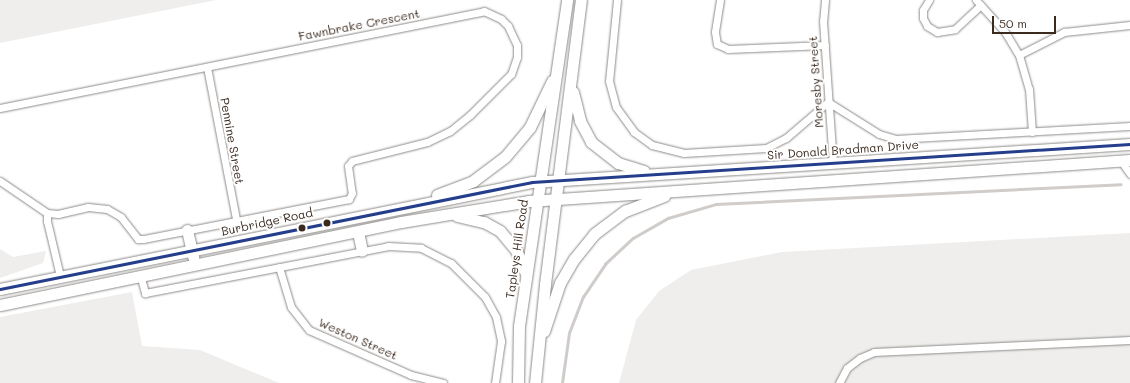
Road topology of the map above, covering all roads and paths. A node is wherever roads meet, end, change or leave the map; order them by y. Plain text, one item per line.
1 (568, 0) edge
2 (581, 0) edge
3 (617, 0) edge
4 (720, 0) edge
5 (825, 0) edge
6 (929, 0) edge
7 (979, 3) edge
8 (1130, 25) edge
9 (825, 45) junction
10 (1019, 55) junction
11 (559, 64) junction
12 (208, 67) junction
13 (571, 86) junction
14 (828, 102) junction
15 (0, 108) edge
16 (1130, 126) edge
17 (1032, 132) junction
18 (1130, 144) edge
19 (1126, 160) edge
20 (833, 164) junction
21 (654, 174) junction
22 (1130, 174) edge
23 (850, 178) junction
24 (559, 180) junction
25 (806, 180) junction
26 (0, 181) edge
27 (539, 181) junction
28 (680, 191) junction
29 (556, 198) junction
30 (536, 201) junction
31 (423, 204) junction
32 (47, 212) junction
33 (449, 214) junction
34 (236, 219) junction
35 (187, 230) junction
36 (358, 232) junction
37 (191, 251) junction
38 (362, 251) junction
39 (194, 266) junction
40 (279, 267) junction
41 (526, 274) junction
42 (60, 276) junction
43 (141, 278) junction
44 (0, 288) edge
45 (0, 305) edge
46 (1130, 340) edge
47 (537, 352) junction
48 (443, 383) edge
49 (495, 383) edge
50 (518, 383) edge
51 (535, 383) edge
52 (840, 383) edge

1 - 11 main road, Tapleys Hill Road
2 - 13 main road
3 - 14 street
4 - 9 street
5 - 9 street, Moresby Street
6 - 7 street
7 - 10 street
8 - 10 street
9 - 14 street, Moresby Street
10 - 17 street
11 - 27 main road, Tapleys Hill Road
11 - 31 main road
12 - 15 street, Fawnbrake Crescent
12 - 34 street, Pennine Street
12 - 34 street, Fawnbrake Crescent
13 - 21 main road
13 - 24 main road
14 - 17 street, Sir Donald Bradman Drive
14 - 20 street, Moresby Street
16 - 17 street, Sir Donald Bradman Drive
18 - 20 main road, Sir Donald Bradman Drive
19 - 22 street
19 - 23 main road
20 - 21 main road, Sir Donald Bradman Drive
20 - 23 main road
20 - 25 main road
21 - 24 main road, Sir Donald Bradman Drive
23 - 25 main road
24 - 27 main road, Sir Donald Bradman Drive
24 - 29 main road
25 - 28 main road
26 - 32 street
27 - 30 main road, Tapleys Hill Road
27 - 31 main road, Burbridge Road
28 - 29 main road
28 - 47 main road
29 - 30 main road
29 - 47 main road
30 - 33 main road
30 - 41 main road, Tapleys Hill Road
31 - 37 main road, Burbridge Road
32 - 35 street, Fawnbrake Crescent
32 - 42 street
33 - 36 main road
33 - 41 main road
34 - 35 street, Fawnbrake Crescent
35 - 37 main road
36 - 38 main road
36 - 39 main road
37 - 39 main road
37 - 42 main road, Burbridge Road
38 - 40 street
38 - 49 street
39 - 43 main road
40 - 43 street
40 - 48 street, Weston Street
41 - 50 main road, Tapleys Hill Road
42 - 44 main road, Burbridge Road
43 - 45 main road
46 - 52 street
47 - 51 main road

